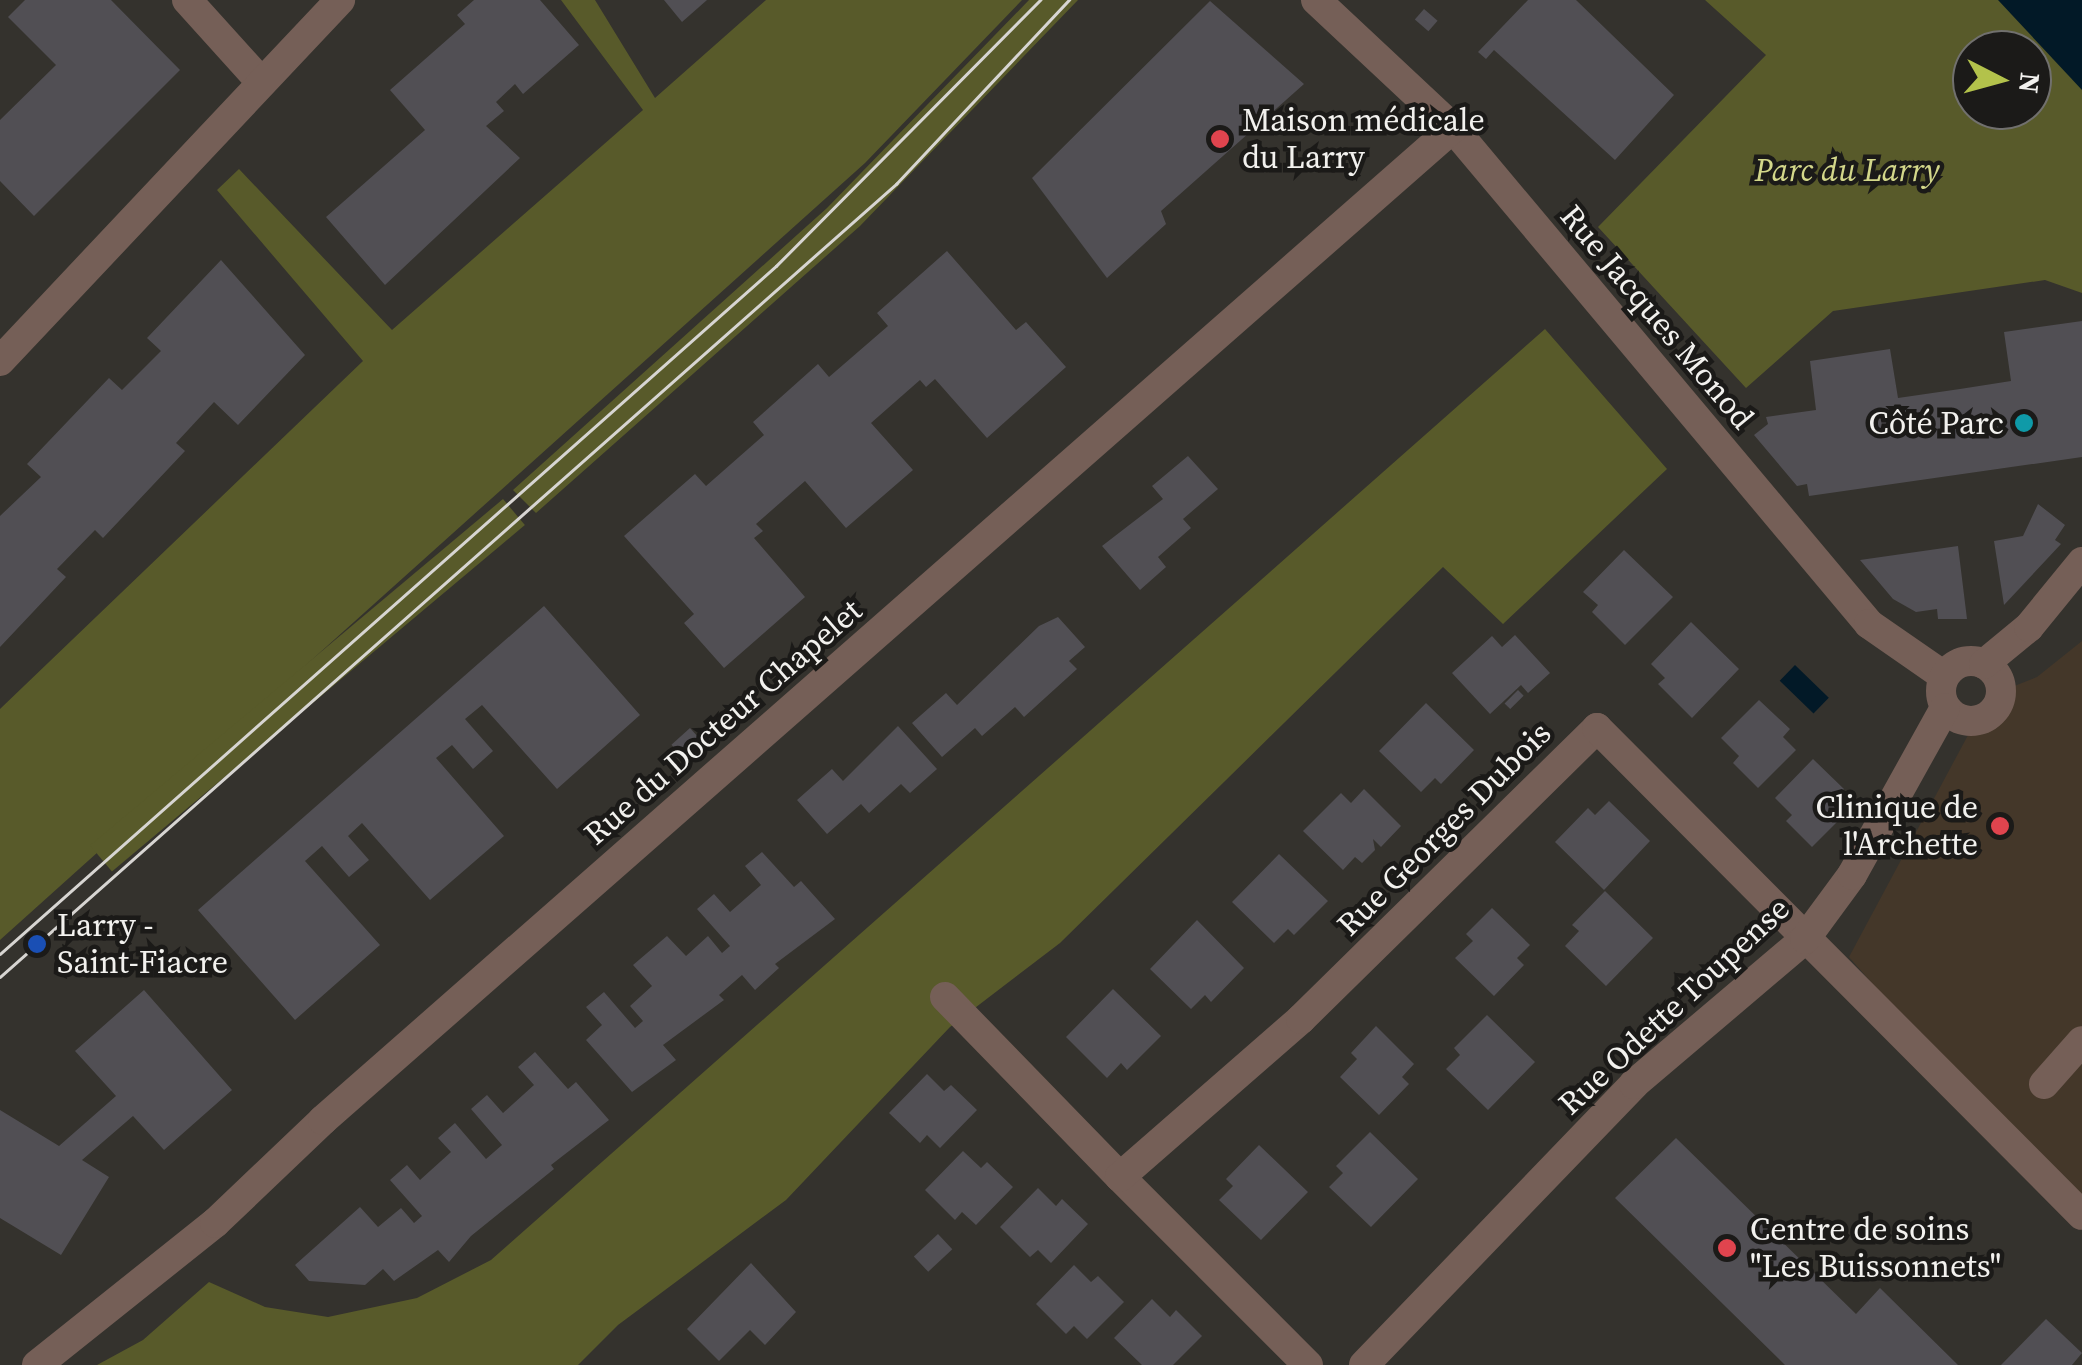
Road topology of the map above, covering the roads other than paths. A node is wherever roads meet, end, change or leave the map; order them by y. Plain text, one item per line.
1 (187, 0) edge
2 (340, 0) edge
3 (1316, 0) edge
4 (261, 82) junction
5 (1452, 128) junction
6 (0, 361) edge
7 (2082, 562) edge
8 (1984, 664) junction
9 (1944, 676) junction
10 (1946, 708) junction
11 (1805, 939) junction
12 (944, 997) dead end
13 (2082, 1040) edge
14 (2044, 1084) dead end
15 (1120, 1177) junction
16 (2082, 1215) edge
17 (38, 1365) edge
18 (1308, 1365) edge
19 (1364, 1365) edge

1 - 4 street
2 - 4 street
3 - 5 street, Rue Jacques Monod
4 - 6 street
5 - 9 street, Rue Jacques Monod
5 - 17 street, Rue du Docteur Chapelet
7 - 8 street
8 - 9 street
8 - 10 street
9 - 10 street
10 - 11 street, Rue Odette Toupense
11 - 15 street, Rue Georges Dubois
11 - 16 street
11 - 19 street, Rue Odette Toupense
12 - 15 street
13 - 14 street
15 - 18 street

